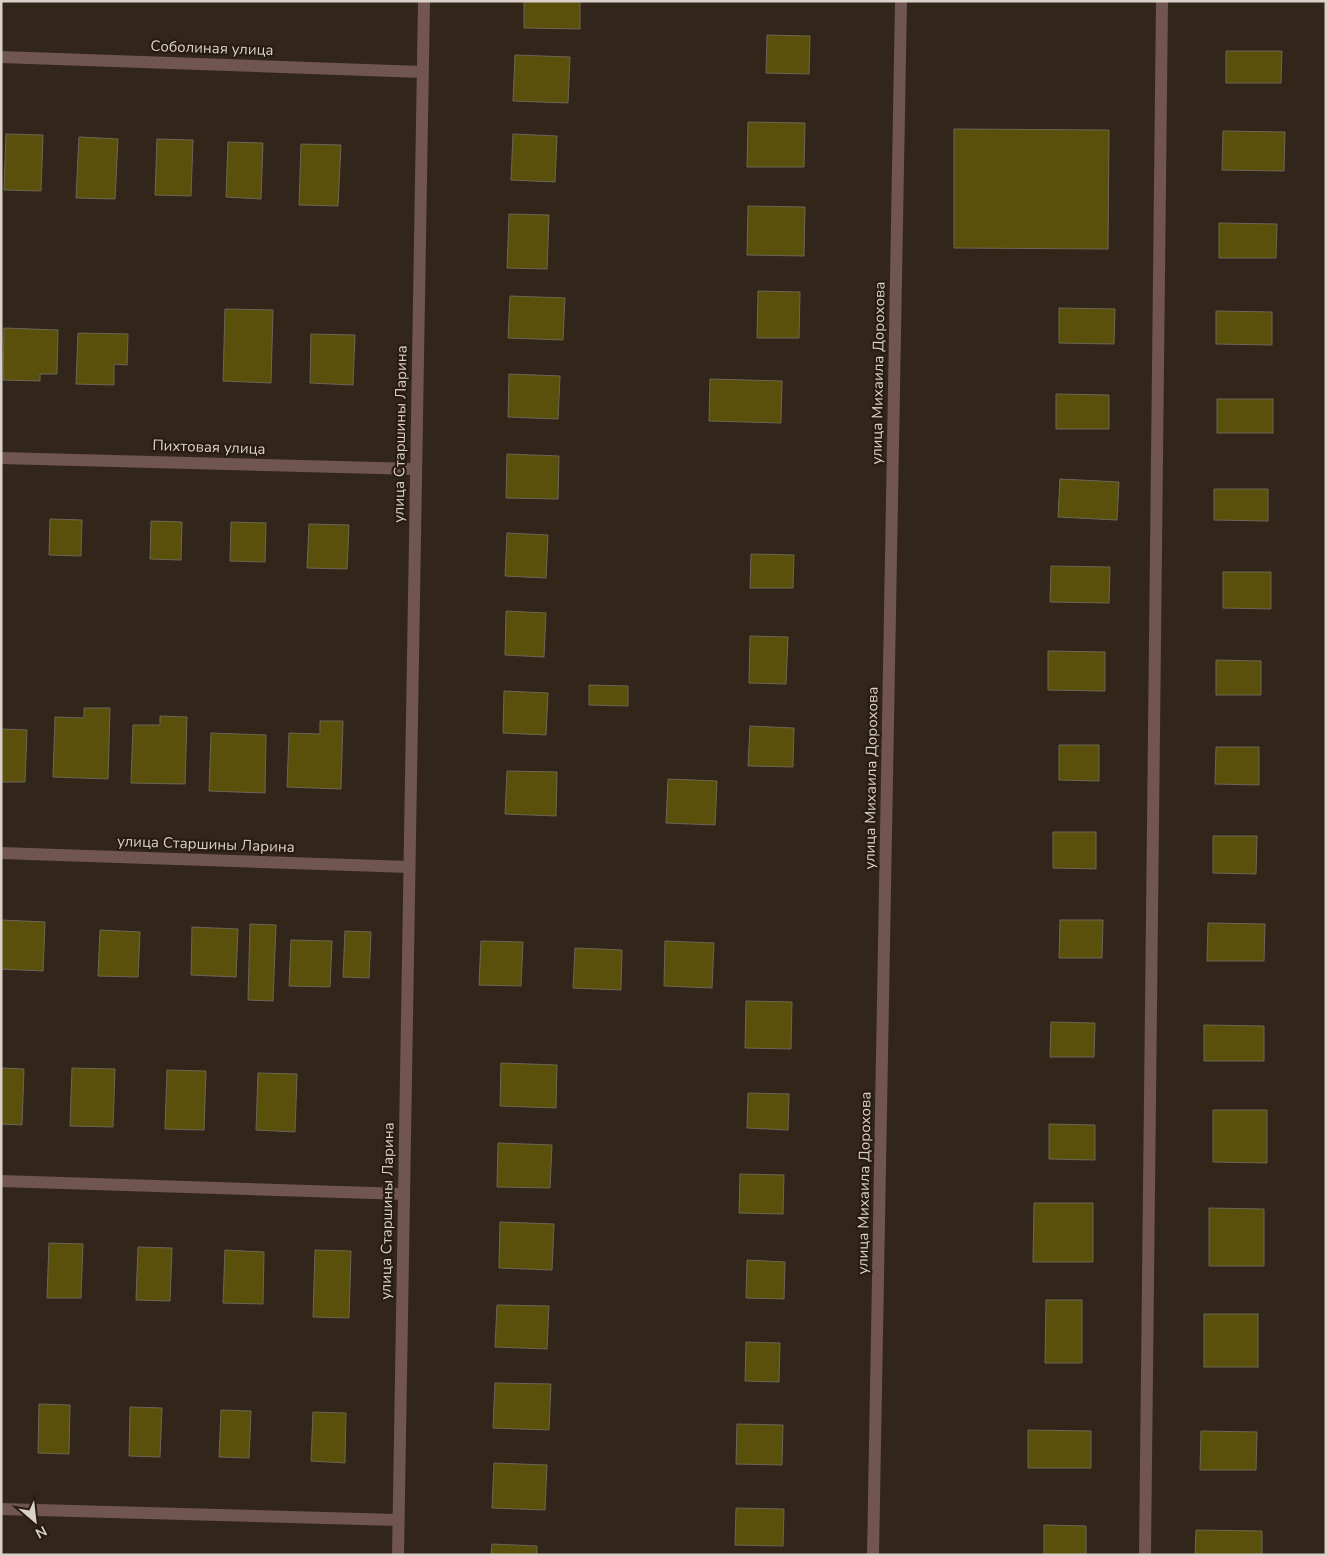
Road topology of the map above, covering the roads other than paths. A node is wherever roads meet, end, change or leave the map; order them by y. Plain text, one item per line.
1 (424, 1) edge
2 (901, 1) edge
3 (1162, 1) edge
4 (1, 57) edge
5 (422, 72) junction
6 (1, 458) edge
7 (416, 469) junction
8 (1, 853) edge
9 (409, 867) junction
10 (1, 1181) edge
11 (404, 1194) junction
12 (1, 1509) edge
13 (398, 1520) junction
14 (398, 1555) edge
15 (873, 1555) edge
16 (1145, 1555) edge

1 - 5 street, улица Старшины Ларина
2 - 15 street, улица Михаила Дорохова
3 - 16 street
4 - 5 street, Соболиная улица
5 - 7 street, улица Старшины Ларина
6 - 7 street, Пихтовая улица
7 - 9 street, улица Старшины Ларина
8 - 9 street, улица Старшины Ларина
9 - 11 street, улица Старшины Ларина
10 - 11 street
11 - 13 street, улица Старшины Ларина
12 - 13 street
13 - 14 street, улица Старшины Ларина

